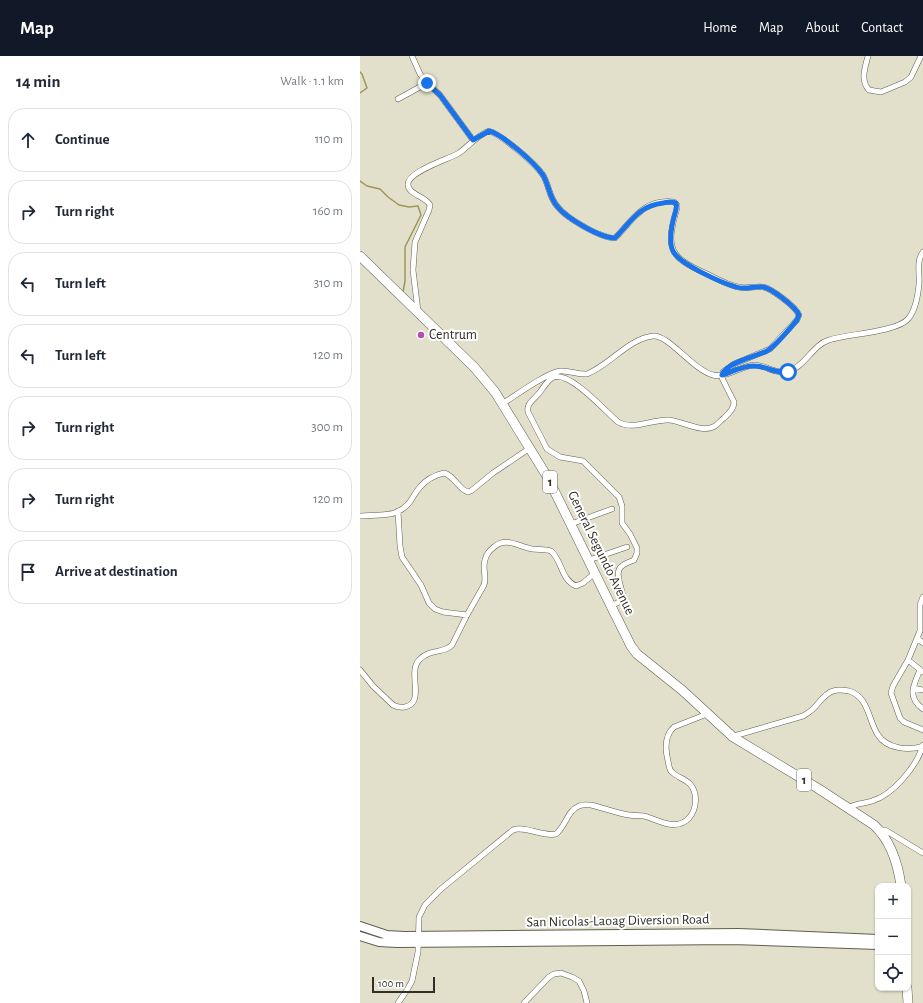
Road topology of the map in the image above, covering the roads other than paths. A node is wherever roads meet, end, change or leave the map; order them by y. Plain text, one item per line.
1 (412, 56) edge
2 (868, 56) edge
3 (921, 56) edge
4 (427, 83) junction
5 (398, 99) dead end
6 (473, 140) junction
7 (923, 252) edge
8 (360, 256) edge
9 (418, 311) junction
10 (722, 375) junction
11 (502, 404) junction
12 (530, 448) junction
13 (612, 509) dead end
14 (398, 511) junction
15 (360, 516) edge
16 (571, 524) junction
17 (627, 548) dead end
18 (589, 560) junction
19 (595, 573) junction
20 (923, 597) edge
21 (611, 606) junction
22 (467, 615) junction
23 (917, 638) junction
24 (923, 643) edge
25 (908, 660) junction
26 (360, 670) edge
27 (921, 671) edge
28 (913, 688) junction
29 (923, 690) edge
30 (923, 709) edge
31 (707, 714) junction
32 (923, 730) edge
33 (732, 737) junction
34 (923, 745) edge
35 (848, 808) junction
36 (879, 830) junction
37 (923, 853) edge
38 (900, 883) edge
39 (360, 926) edge
40 (360, 936) edge
41 (875, 939) edge
42 (418, 940) junction
43 (875, 945) edge
44 (907, 991) edge
45 (908, 1002) edge
46 (398, 1003) edge
47 (524, 1003) edge
48 (587, 1003) edge

1 - 4 street
2 - 3 street
4 - 5 street
4 - 6 street
6 - 9 street
6 - 10 street
7 - 10 street
8 - 9 highway, General Segundo Avenue / 1
9 - 11 highway, General Segundo Avenue / 1
10 - 11 street
10 - 21 street
11 - 12 highway, General Segundo Avenue / 1
12 - 14 street
12 - 16 highway, General Segundo Avenue / 1
13 - 16 street
14 - 15 street
14 - 22 street
16 - 18 highway, General Segundo Avenue / 1
17 - 18 street
18 - 19 highway, General Segundo Avenue / 1
19 - 21 highway, General Segundo Avenue / 1
19 - 22 street
20 - 23 street
21 - 31 highway, General Segundo Avenue / 1
22 - 26 street
23 - 24 street
23 - 25 street
25 - 27 street
25 - 32 street
27 - 28 street
28 - 29 street
28 - 30 street
31 - 33 highway, 1
31 - 42 street
33 - 34 street
33 - 35 highway, 1
34 - 35 street
35 - 36 highway, 1
36 - 37 street
36 - 38 highway, 1
39 - 42 main road, San Nicolas-Laoag Diversion Road
40 - 42 main road, San Nicolas-Laoag Diversion Road
41 - 42 main road, San Nicolas-Laoag Diversion Road
42 - 43 main road, San Nicolas-Laoag Diversion Road
42 - 46 street
44 - 45 highway
47 - 48 street

